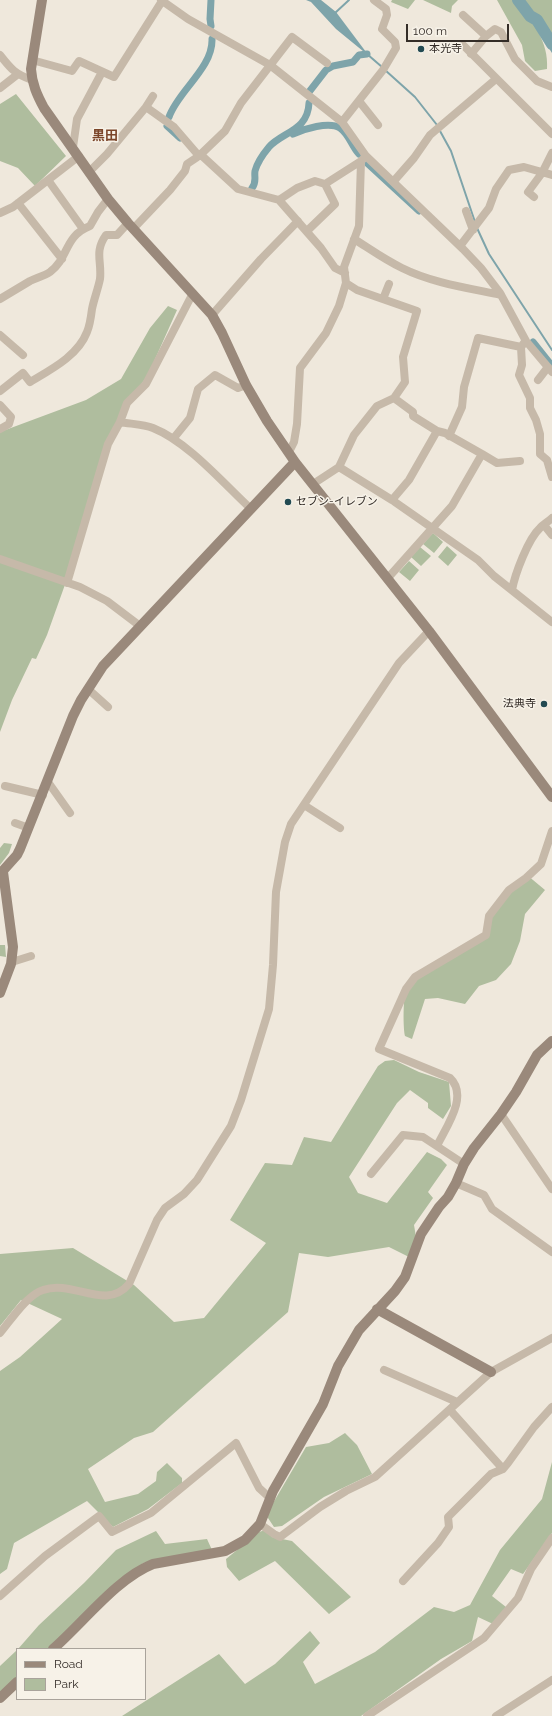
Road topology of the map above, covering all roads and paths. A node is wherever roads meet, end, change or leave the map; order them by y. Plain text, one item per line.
1 (42, 0) edge
2 (374, 0) edge
3 (164, 1) edge
4 (463, 15) dead end
5 (486, 36) junction
6 (462, 46) dead end
7 (471, 54) junction
8 (0, 55) edge
9 (32, 60) junction
10 (327, 63) dead end
11 (270, 65) junction
12 (102, 72) junction
13 (18, 74) junction
14 (496, 79) junction
15 (32, 80) junction
16 (552, 87) edge
17 (0, 88) edge
18 (153, 96) dead end
19 (359, 101) junction
20 (146, 107) junction
21 (342, 122) junction
22 (378, 125) dead end
23 (552, 134) edge
24 (76, 152) junction
25 (552, 153) edge
26 (200, 155) junction
27 (364, 159) junction
28 (90, 171) junction
29 (542, 173) junction
30 (552, 175) edge
31 (48, 180) junction
32 (393, 182) junction
33 (325, 184) junction
34 (534, 197) dead end
35 (108, 199) junction
36 (279, 200) junction
37 (18, 204) junction
38 (466, 211) dead end
39 (0, 213) edge
40 (298, 221) junction
41 (130, 226) junction
42 (83, 229) junction
43 (473, 229) junction
44 (307, 231) junction
45 (354, 239) junction
46 (460, 246) junction
47 (62, 259) junction
48 (345, 274) junction
49 (346, 283) junction
50 (389, 284) dead end
51 (193, 293) junction
52 (501, 295) junction
53 (0, 299) edge
54 (383, 299) junction
55 (212, 315) junction
56 (0, 335) edge
57 (523, 344) junction
58 (23, 356) dead end
59 (550, 370) edge
60 (538, 380) dead end
61 (246, 385) junction
62 (0, 390) edge
63 (394, 398) junction
64 (0, 405) edge
65 (120, 422) junction
66 (0, 429) edge
67 (437, 431) junction
68 (449, 436) junction
69 (173, 439) junction
70 (289, 452) junction
71 (482, 454) junction
72 (520, 461) dead end
73 (295, 462) junction
74 (339, 467) junction
75 (552, 477) edge
76 (313, 484) junction
77 (392, 500) junction
78 (250, 508) junction
79 (552, 518) edge
80 (544, 525) junction
81 (433, 528) junction
82 (552, 534) edge
83 (0, 559) edge
84 (387, 578) junction
85 (67, 583) junction
86 (512, 590) junction
87 (552, 622) edge
88 (140, 626) junction
89 (429, 630) junction
90 (88, 689) junction
91 (108, 706) dead end
92 (48, 782) junction
93 (5, 786) dead end
94 (42, 795) junction
95 (552, 797) edge
96 (304, 805) junction
97 (70, 813) dead end
98 (15, 823) dead end
99 (29, 828) junction
100 (340, 828) dead end
101 (552, 831) edge
102 (1, 873) edge
103 (3, 899) edge
104 (30, 956) dead end
105 (12, 962) junction
106 (0, 993) edge
107 (552, 1041) edge
108 (501, 1114) junction
109 (437, 1146) junction
110 (464, 1164) junction
111 (371, 1174) dead end
112 (456, 1184) junction
113 (552, 1189) edge
114 (552, 1252) edge
115 (377, 1309) junction
116 (0, 1332) edge
117 (552, 1338) edge
118 (384, 1370) dead end
119 (491, 1372) junction
120 (457, 1402) junction
121 (552, 1406) edge
122 (450, 1410) junction
123 (503, 1469) junction
124 (270, 1498) junction
125 (260, 1524) junction
126 (552, 1538) edge
127 (402, 1581) dead end
128 (0, 1596) edge
129 (54, 1648) edge
130 (552, 1680) edge
131 (16, 1683) edge
132 (0, 1698) edge
133 (367, 1716) edge
134 (496, 1716) edge

1 - 9 street
2 - 19 street
3 - 11 street
3 - 12 street
4 - 5 street
5 - 7 street
5 - 16 street
6 - 7 street
7 - 14 street
8 - 13 street
9 - 12 street
9 - 15 street
10 - 11 street
11 - 21 street
11 - 26 street
12 - 24 street
13 - 15 street
13 - 17 street
14 - 23 street
14 - 32 street
15 - 24 street
18 - 20 street
19 - 21 street
19 - 22 street
20 - 26 street
20 - 28 street
21 - 27 street
24 - 28 street
24 - 31 street
25 - 29 street
26 - 36 street
26 - 41 street
27 - 32 street
27 - 33 street
27 - 45 street
28 - 35 street
29 - 30 street
29 - 34 street
29 - 43 street
31 - 37 street
31 - 42 street
32 - 46 street
33 - 36 street
33 - 44 street
35 - 41 street
35 - 42 street
36 - 40 street
37 - 39 street
37 - 47 street
38 - 43 street
40 - 44 street
40 - 55 street
41 - 51 street
41 - 62 street
42 - 47 street
43 - 46 street
44 - 48 street
45 - 48 street
45 - 52 street
46 - 52 street
47 - 53 street
48 - 49 street
49 - 54 street
49 - 70 street
50 - 54 street
51 - 55 street
51 - 65 street
52 - 57 street
54 - 63 street
55 - 61 street
56 - 58 street
57 - 59 street
57 - 68 street
57 - 75 street
59 - 60 street
61 - 69 street
61 - 70 street
63 - 67 street
63 - 74 street
64 - 66 street
65 - 69 street
65 - 85 street
67 - 68 street
67 - 77 street
68 - 71 street
69 - 78 street
70 - 73 street
71 - 72 street
71 - 81 street
73 - 76 street
73 - 78 street
74 - 76 street
74 - 77 street
76 - 84 street
77 - 81 street
78 - 88 street
79 - 80 street
80 - 82 street
80 - 86 street
81 - 84 street
81 - 86 street
83 - 85 street
84 - 89 street
85 - 88 street
86 - 87 street
88 - 90 street
89 - 95 street
89 - 96 street
90 - 91 street
90 - 92 street
92 - 94 street
92 - 97 street
93 - 94 street
94 - 99 street
96 - 100 street
96 - 116 street
98 - 99 street
99 - 102 street
101 - 109 street
102 - 103 street
103 - 105 street
104 - 105 street
105 - 106 street
107 - 108 street
108 - 110 street
108 - 113 street
109 - 110 street
109 - 111 street
110 - 112 street
112 - 114 street
112 - 115 street
115 - 119 street
115 - 124 street
117 - 119 street
118 - 120 street
119 - 120 street
120 - 122 street
121 - 123 street
122 - 123 street
122 - 125 street
123 - 127 street
124 - 125 street
124 - 128 street
125 - 129 street
126 - 133 street
130 - 134 street
131 - 132 street

